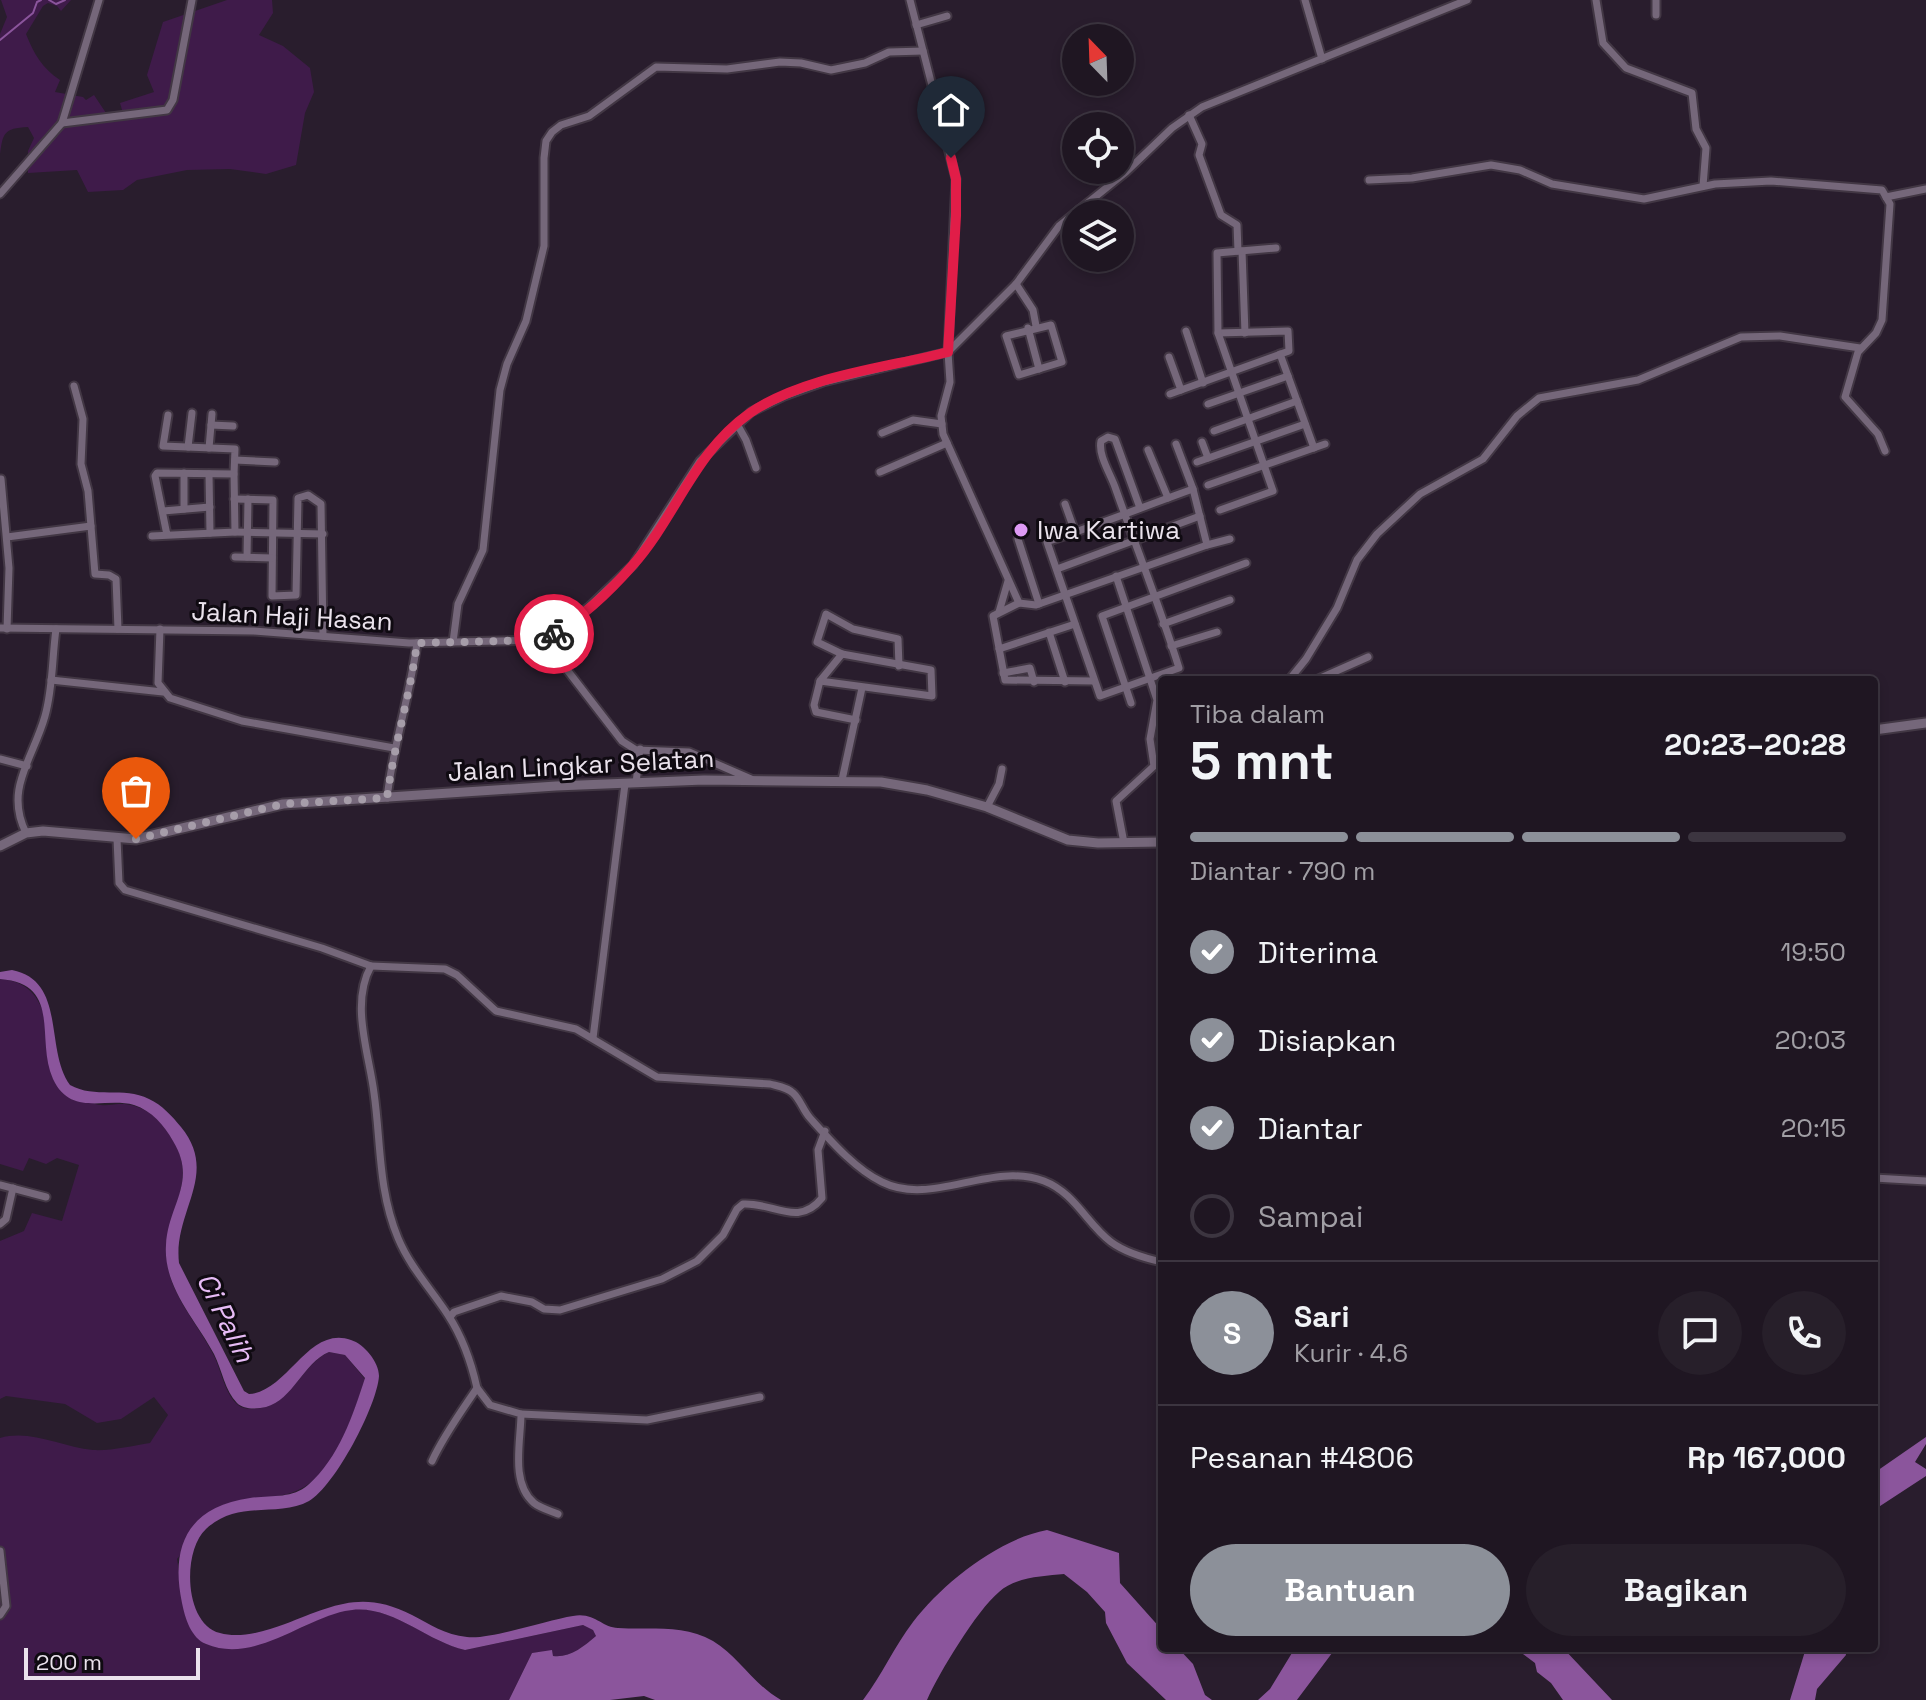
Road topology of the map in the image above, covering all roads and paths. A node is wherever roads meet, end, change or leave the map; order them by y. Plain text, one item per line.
1 (99, 0) edge
2 (192, 0) edge
3 (910, 0) edge
4 (1305, 0) edge
5 (1467, 0) edge
6 (1596, 0) edge
7 (1656, 0) edge
8 (1656, 15) dead end
9 (947, 16) dead end
10 (916, 25) junction
11 (923, 51) junction
12 (1322, 59) junction
13 (1189, 115) junction
14 (62, 123) junction
15 (1369, 180) dead end
16 (1703, 186) junction
17 (1926, 189) edge
18 (0, 194) edge
19 (1886, 197) junction
20 (1276, 248) dead end
21 (1240, 251) junction
22 (1016, 284) junction
23 (1032, 327) junction
24 (1186, 331) dead end
25 (1218, 333) junction
26 (1245, 333) junction
27 (1860, 348) junction
28 (948, 352) junction
29 (1280, 354) junction
30 (1169, 357) dead end
31 (1039, 369) junction
32 (1230, 373) junction
33 (1288, 376) junction
34 (1203, 383) junction
35 (74, 386) dead end
36 (1181, 390) junction
37 (1170, 394) dead end
38 (1238, 395) junction
39 (1297, 401) junction
40 (1208, 404) dead end
41 (192, 413) dead end
42 (212, 414) dead end
43 (168, 415) dead end
44 (1246, 419) junction
45 (737, 424) junction
46 (942, 424) junction
47 (1305, 424) junction
48 (211, 425) junction
49 (233, 426) dead end
50 (1214, 431) dead end
51 (882, 433) dead end
52 (1202, 442) dead end
53 (1254, 442) junction
54 (947, 443) junction
55 (1176, 444) dead end
56 (1325, 444) dead end
57 (188, 447) junction
58 (209, 448) junction
59 (1314, 448) junction
60 (1148, 450) dead end
61 (1885, 451) dead end
62 (1208, 458) junction
63 (235, 460) junction
64 (275, 462) dead end
65 (1197, 462) dead end
66 (1263, 467) junction
67 (756, 468) dead end
68 (880, 472) dead end
69 (184, 473) junction
70 (209, 474) junction
71 (234, 474) junction
72 (1, 479) edge
73 (1132, 484) junction
74 (1208, 485) dead end
75 (1193, 489) junction
76 (1116, 490) junction
77 (1168, 498) junction
78 (234, 499) junction
79 (248, 499) junction
80 (1065, 504) dead end
81 (210, 507) junction
82 (1140, 508) junction
83 (184, 509) junction
84 (1220, 510) dead end
85 (163, 511) junction
86 (1124, 514) junction
87 (1200, 516) junction
88 (91, 526) junction
89 (235, 532) junction
90 (247, 532) junction
91 (1075, 532) junction
92 (210, 533) junction
93 (273, 533) junction
94 (298, 533) junction
95 (323, 534) junction
96 (167, 535) junction
97 (152, 536) dead end
98 (7, 537) junction
99 (1018, 539) dead end
100 (1230, 539) dead end
101 (1134, 541) junction
102 (1207, 545) junction
103 (235, 557) dead end
104 (247, 557) junction
105 (272, 558) junction
106 (1246, 563) dead end
107 (1143, 567) junction
108 (1057, 569) junction
109 (1116, 576) junction
110 (1008, 581) junction
111 (1065, 594) junction
112 (1153, 597) junction
113 (1230, 600) dead end
114 (1019, 603) junction
115 (1039, 604) junction
116 (1127, 606) junction
117 (999, 612) junction
118 (1075, 624) junction
119 (1163, 624) junction
120 (4, 628) edge
121 (56, 629) junction
122 (118, 629) junction
123 (160, 629) junction
124 (1049, 632) junction
125 (1217, 632) dead end
126 (323, 636) junction
127 (544, 640) junction
128 (453, 642) junction
129 (417, 643) junction
130 (1171, 646) junction
131 (999, 649) junction
132 (842, 654) junction
133 (1368, 657) dead end
134 (899, 666) junction
135 (1003, 673) junction
136 (1158, 676) edge
137 (1159, 676) edge
138 (1292, 676) edge
139 (1325, 676) edge
140 (1151, 679) junction
141 (51, 680) junction
142 (820, 681) junction
143 (1094, 681) junction
144 (1034, 682) junction
145 (1065, 682) junction
146 (1126, 686) junction
147 (862, 688) junction
148 (163, 692) junction
149 (1131, 703) dead end
150 (856, 720) junction
151 (1926, 723) edge
152 (1878, 729) edge
153 (394, 748) junction
154 (640, 749) junction
155 (0, 759) edge
156 (1158, 761) edge
157 (27, 766) junction
158 (1002, 769) dead end
159 (751, 780) junction
160 (842, 780) junction
161 (636, 783) junction
162 (625, 784) junction
163 (387, 798) junction
164 (987, 807) junction
165 (26, 833) junction
166 (117, 839) junction
167 (1158, 842) edge
168 (1124, 843) junction
169 (0, 846) edge
170 (371, 966) junction
171 (593, 1038) junction
172 (825, 1131) junction
173 (1878, 1178) edge
174 (1926, 1181) edge
175 (0, 1185) edge
176 (13, 1188) junction
177 (46, 1197) dead end
178 (0, 1224) edge
179 (1158, 1261) edge
180 (450, 1317) junction
181 (477, 1388) junction
182 (760, 1397) dead end
183 (521, 1414) junction
184 (432, 1461) dead end
185 (558, 1514) dead end
186 (0, 1551) edge
187 (0, 1615) edge

1 - 14 street
2 - 14 street
3 - 10 street
4 - 12 street
5 - 12 street
6 - 16 street
7 - 8 street
9 - 10 street
10 - 11 street
11 - 28 street
11 - 128 street
12 - 13 street
13 - 21 street
13 - 22 street
14 - 18 street
15 - 16 street
16 - 19 street
17 - 19 street
19 - 27 street
20 - 21 street
21 - 25 street
21 - 26 street
22 - 23 street
22 - 28 street
23 - 31 street
23 - 31 street
23 - 31 street
24 - 34 street
25 - 26 street
25 - 32 street
26 - 29 street
27 - 61 street
27 - 138 street
28 - 45 street
28 - 46 street
29 - 32 street
29 - 33 street
30 - 36 street
32 - 34 street
32 - 38 street
33 - 38 street
33 - 39 street
34 - 36 street
35 - 88 street
36 - 37 street
38 - 40 street
38 - 44 street
39 - 44 street
39 - 47 street
41 - 57 street
42 - 48 street
43 - 57 street
44 - 50 street
44 - 53 street
45 - 67 street
45 - 127 street
46 - 51 street
46 - 54 street
47 - 53 street
47 - 59 street
48 - 49 street
48 - 58 street
52 - 62 street
53 - 62 street
53 - 66 street
54 - 68 street
54 - 110 street
55 - 75 street
56 - 59 street
57 - 58 street
58 - 63 street
59 - 66 street
60 - 77 street
62 - 65 street
63 - 64 street
63 - 71 street
66 - 74 street
66 - 84 street
69 - 70 street
69 - 83 street
69 - 85 street
70 - 71 street
70 - 81 street
71 - 78 street
72 - 98 street
73 - 76 street
73 - 76 street
73 - 82 street
75 - 77 street
75 - 87 street
76 - 86 street
77 - 82 street
78 - 79 street
78 - 89 street
79 - 90 street
79 - 93 street
80 - 91 street
81 - 83 street
81 - 92 street
82 - 86 street
83 - 85 street
85 - 96 street
86 - 91 street
86 - 101 street
87 - 101 street
87 - 102 street
88 - 98 street
88 - 122 street
89 - 90 street
89 - 92 street
90 - 93 street
90 - 104 street
91 - 108 street
92 - 96 street
93 - 94 street
93 - 105 street
94 - 95 street
94 - 95 street
94 - 105 street
95 - 126 street
96 - 97 street
98 - 120 street
99 - 115 street
100 - 102 street
101 - 107 street
101 - 108 street
102 - 107 street
103 - 104 street
104 - 105 street
106 - 112 street
107 - 109 street
107 - 112 street
108 - 111 street
109 - 111 street
109 - 116 street
110 - 114 street
110 - 117 street
111 - 115 street
111 - 118 street
112 - 116 street
112 - 119 street
113 - 119 street
114 - 115 street
114 - 117 street
116 - 140 street
116 - 146 street
117 - 131 street
118 - 124 street
118 - 143 street
119 - 130 street
120 - 121 street, Jalan Haji Hasan
121 - 122 street, Jalan Haji Hasan
121 - 141 street
122 - 123 street, Jalan Haji Hasan
123 - 126 street, Jalan Haji Hasan
123 - 148 street
124 - 131 street
124 - 145 street
125 - 130 street
126 - 129 street, Jalan Haji Hasan
127 - 128 street, Jalan Haji Hasan
127 - 154 street
128 - 129 street, Jalan Haji Hasan
129 - 153 street
130 - 137 street
131 - 135 street
132 - 134 street
132 - 134 street
132 - 142 street
133 - 139 street
134 - 147 street
135 - 144 street
135 - 144 street
136 - 140 street
140 - 146 street
140 - 156 street
141 - 148 street
141 - 157 street
142 - 147 street
142 - 150 street
143 - 145 street
143 - 146 street
144 - 145 street
146 - 149 street
147 - 150 street
148 - 153 street
150 - 160 street
151 - 152 street
153 - 163 street
154 - 159 street
154 - 161 street
155 - 157 street
156 - 168 street
157 - 165 street
158 - 164 street
159 - 160 street, Jalan Lingkar Selatan
159 - 161 street, Jalan Lingkar Selatan
160 - 164 street, Jalan Lingkar Selatan
161 - 162 street, Jalan Lingkar Selatan
162 - 163 street, Jalan Lingkar Selatan
162 - 171 street
163 - 166 street, Jalan Lingkar Selatan
164 - 168 street, Jalan Lingkar Selatan
165 - 166 street, Jalan Lingkar Selatan
165 - 169 street, Jalan Lingkar Selatan
166 - 170 street
167 - 168 street, Jalan Lingkar Selatan
170 - 171 street
170 - 180 street
171 - 172 street
172 - 179 street
172 - 180 street
173 - 174 street
175 - 176 street
176 - 177 street
176 - 178 street
180 - 181 street
181 - 183 street
181 - 184 street
182 - 183 street
183 - 185 street
186 - 187 street

